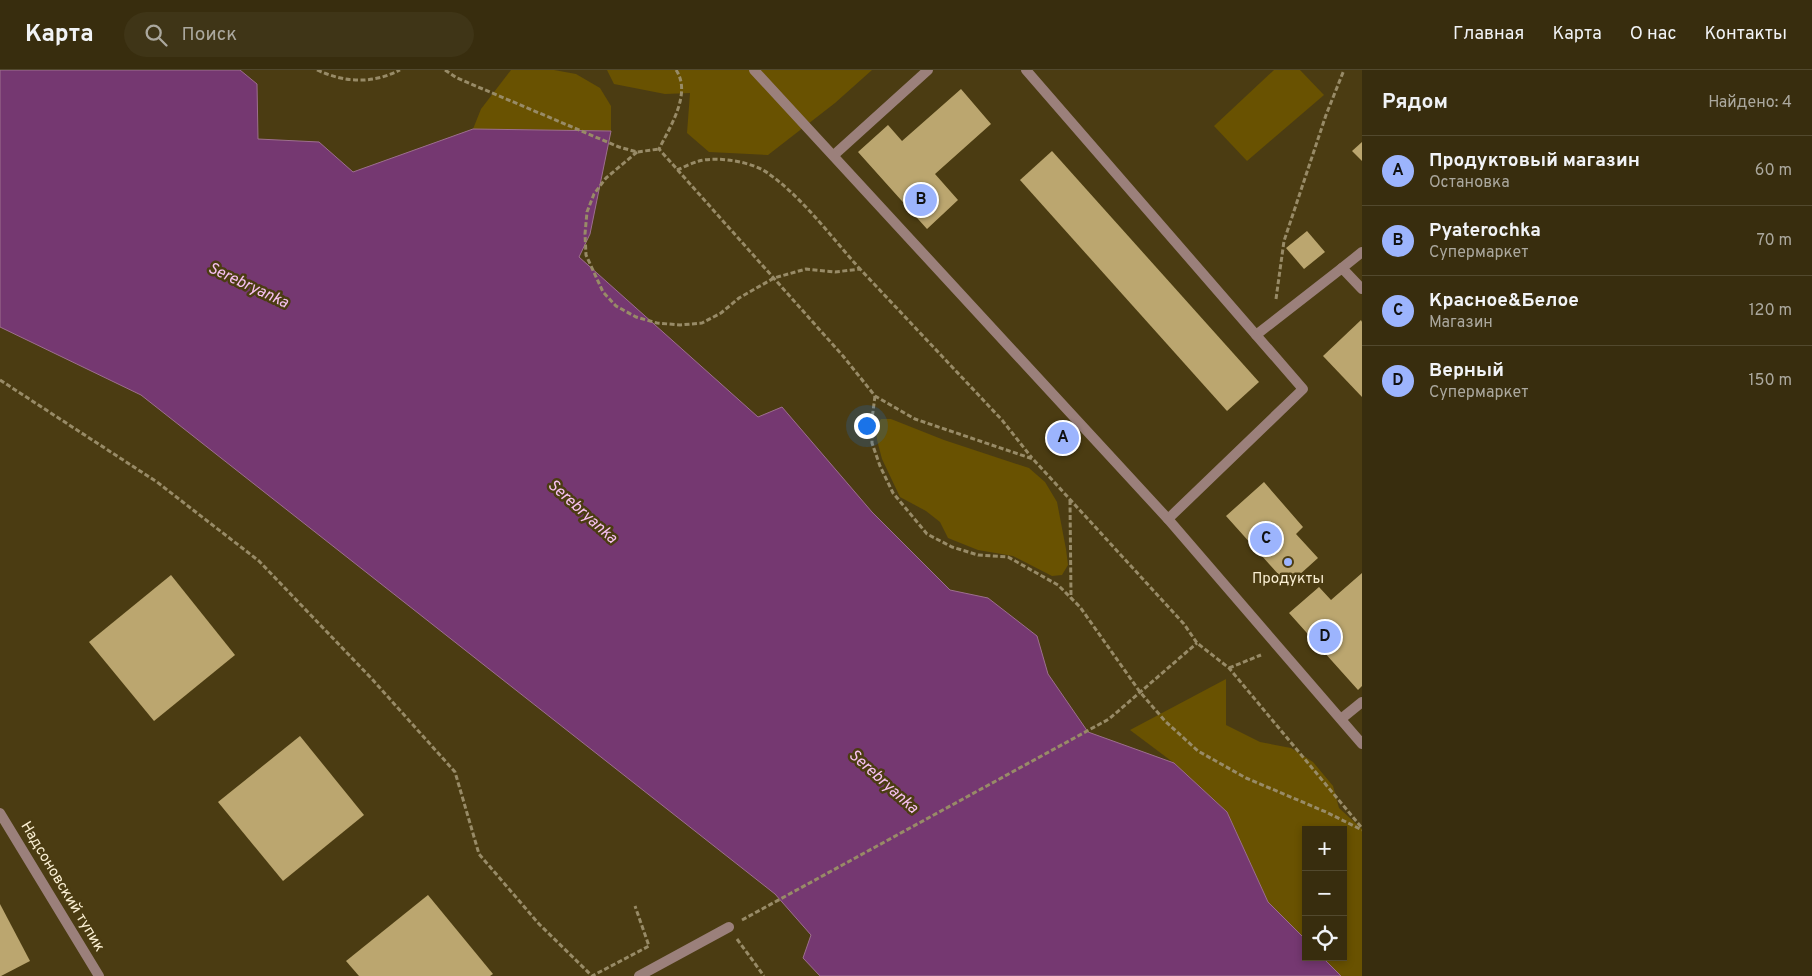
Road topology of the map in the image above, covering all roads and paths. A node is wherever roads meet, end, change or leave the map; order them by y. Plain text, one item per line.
1 (317, 70) edge
2 (400, 70) edge
3 (445, 70) edge
4 (676, 70) edge
5 (754, 70) edge
6 (928, 70) edge
7 (1026, 70) edge
8 (1344, 70) edge
9 (659, 149) junction
10 (637, 152) junction
11 (834, 155) junction
12 (678, 170) junction
13 (1362, 252) edge
14 (1342, 268) junction
15 (860, 270) junction
16 (774, 278) junction
17 (1362, 289) edge
18 (1273, 322) junction
19 (1256, 335) junction
20 (0, 380) edge
21 (875, 396) junction
22 (1033, 459) junction
23 (1070, 500) junction
24 (1168, 518) junction
25 (1072, 598) junction
26 (1197, 643) junction
27 (1261, 655) dead end
28 (1229, 668) junction
29 (1140, 692) junction
30 (1362, 702) edge
31 (1341, 719) junction
32 (1362, 744) edge
33 (0, 813) edge
34 (1362, 829) edge
35 (635, 906) dead end
36 (729, 927) junction
37 (99, 976) edge
38 (639, 976) edge
39 (764, 976) edge

1 - 2 path
3 - 10 path
4 - 9 path
5 - 11 street
6 - 11 street
7 - 19 street
8 - 18 path
9 - 10 path
9 - 12 path
10 - 16 path
11 - 24 street
12 - 15 path
12 - 16 path
13 - 14 street
14 - 17 street
14 - 18 street
15 - 16 path
15 - 22 path
16 - 21 path
18 - 19 street
19 - 24 street
20 - 35 path
21 - 22 path
21 - 25 path
22 - 23 path
23 - 25 path
23 - 26 path
24 - 31 street
25 - 29 path
26 - 28 path
26 - 29 path
27 - 28 path
28 - 34 path
29 - 34 path
29 - 36 path
30 - 31 street
31 - 32 street
33 - 37 street, Надсоновский тупик
36 - 38 street
36 - 39 path

